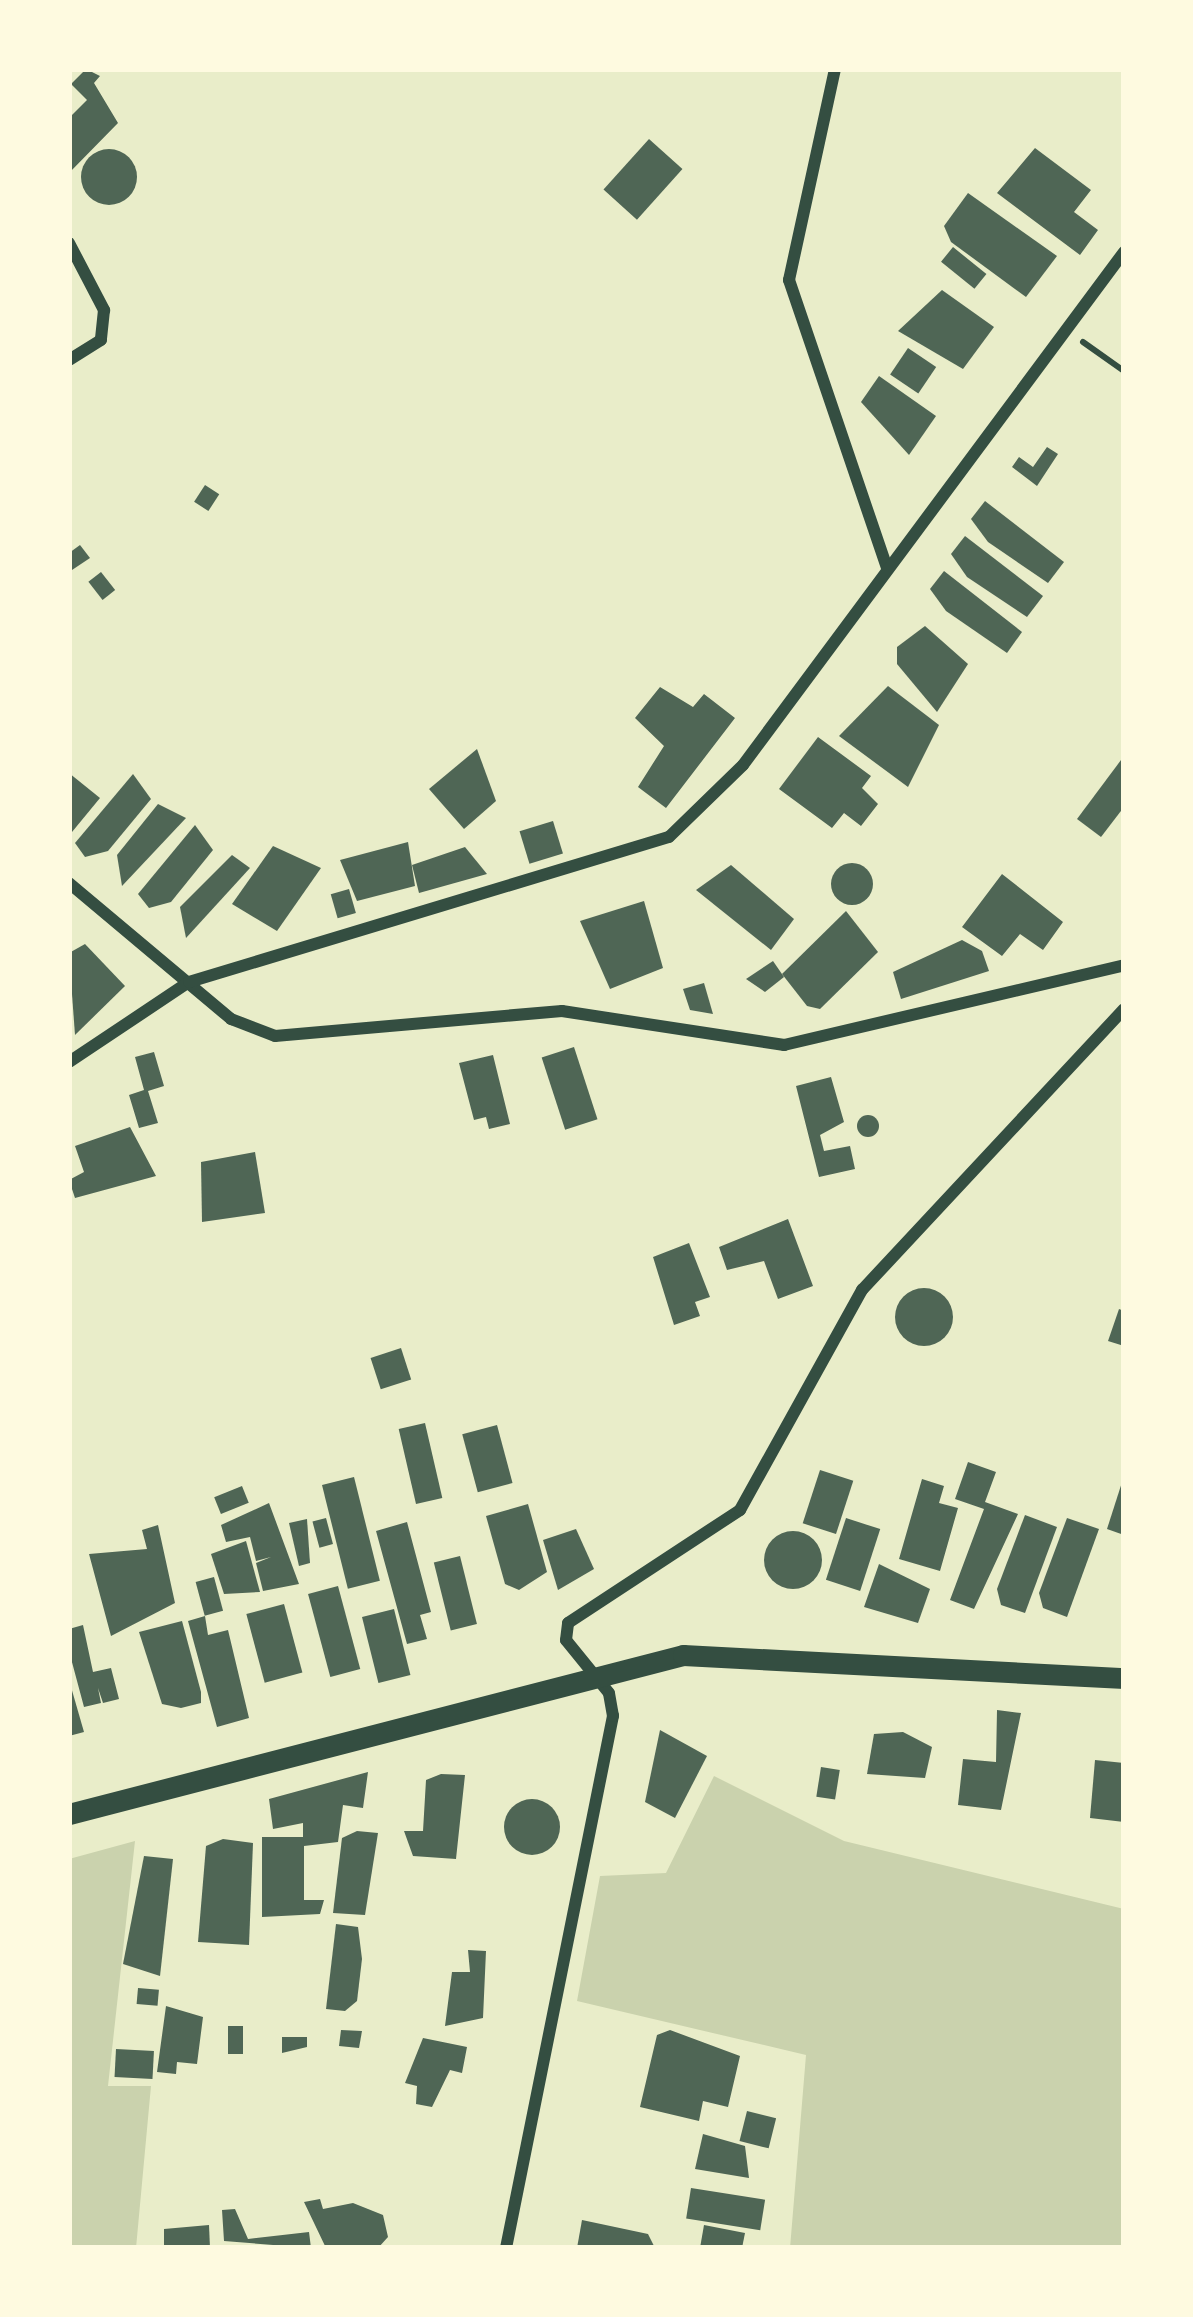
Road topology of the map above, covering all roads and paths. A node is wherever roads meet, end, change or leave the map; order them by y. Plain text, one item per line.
1 (835, 69) edge
2 (69, 243) edge
3 (1124, 252) edge
4 (1066, 329) junction
5 (69, 360) edge
6 (1124, 371) edge
7 (887, 568) junction
8 (69, 883) edge
9 (1124, 965) edge
10 (189, 982) junction
11 (1124, 1009) edge
12 (69, 1062) edge
13 (594, 1670) junction
14 (1124, 1678) edge
15 (69, 1814) edge
16 (506, 2248) edge

1 - 7 street
2 - 5 street
3 - 4 street
4 - 6 path
4 - 7 street
7 - 10 street
8 - 10 street
9 - 10 street
10 - 12 street
11 - 13 street
13 - 14 street
13 - 15 street
13 - 16 street

